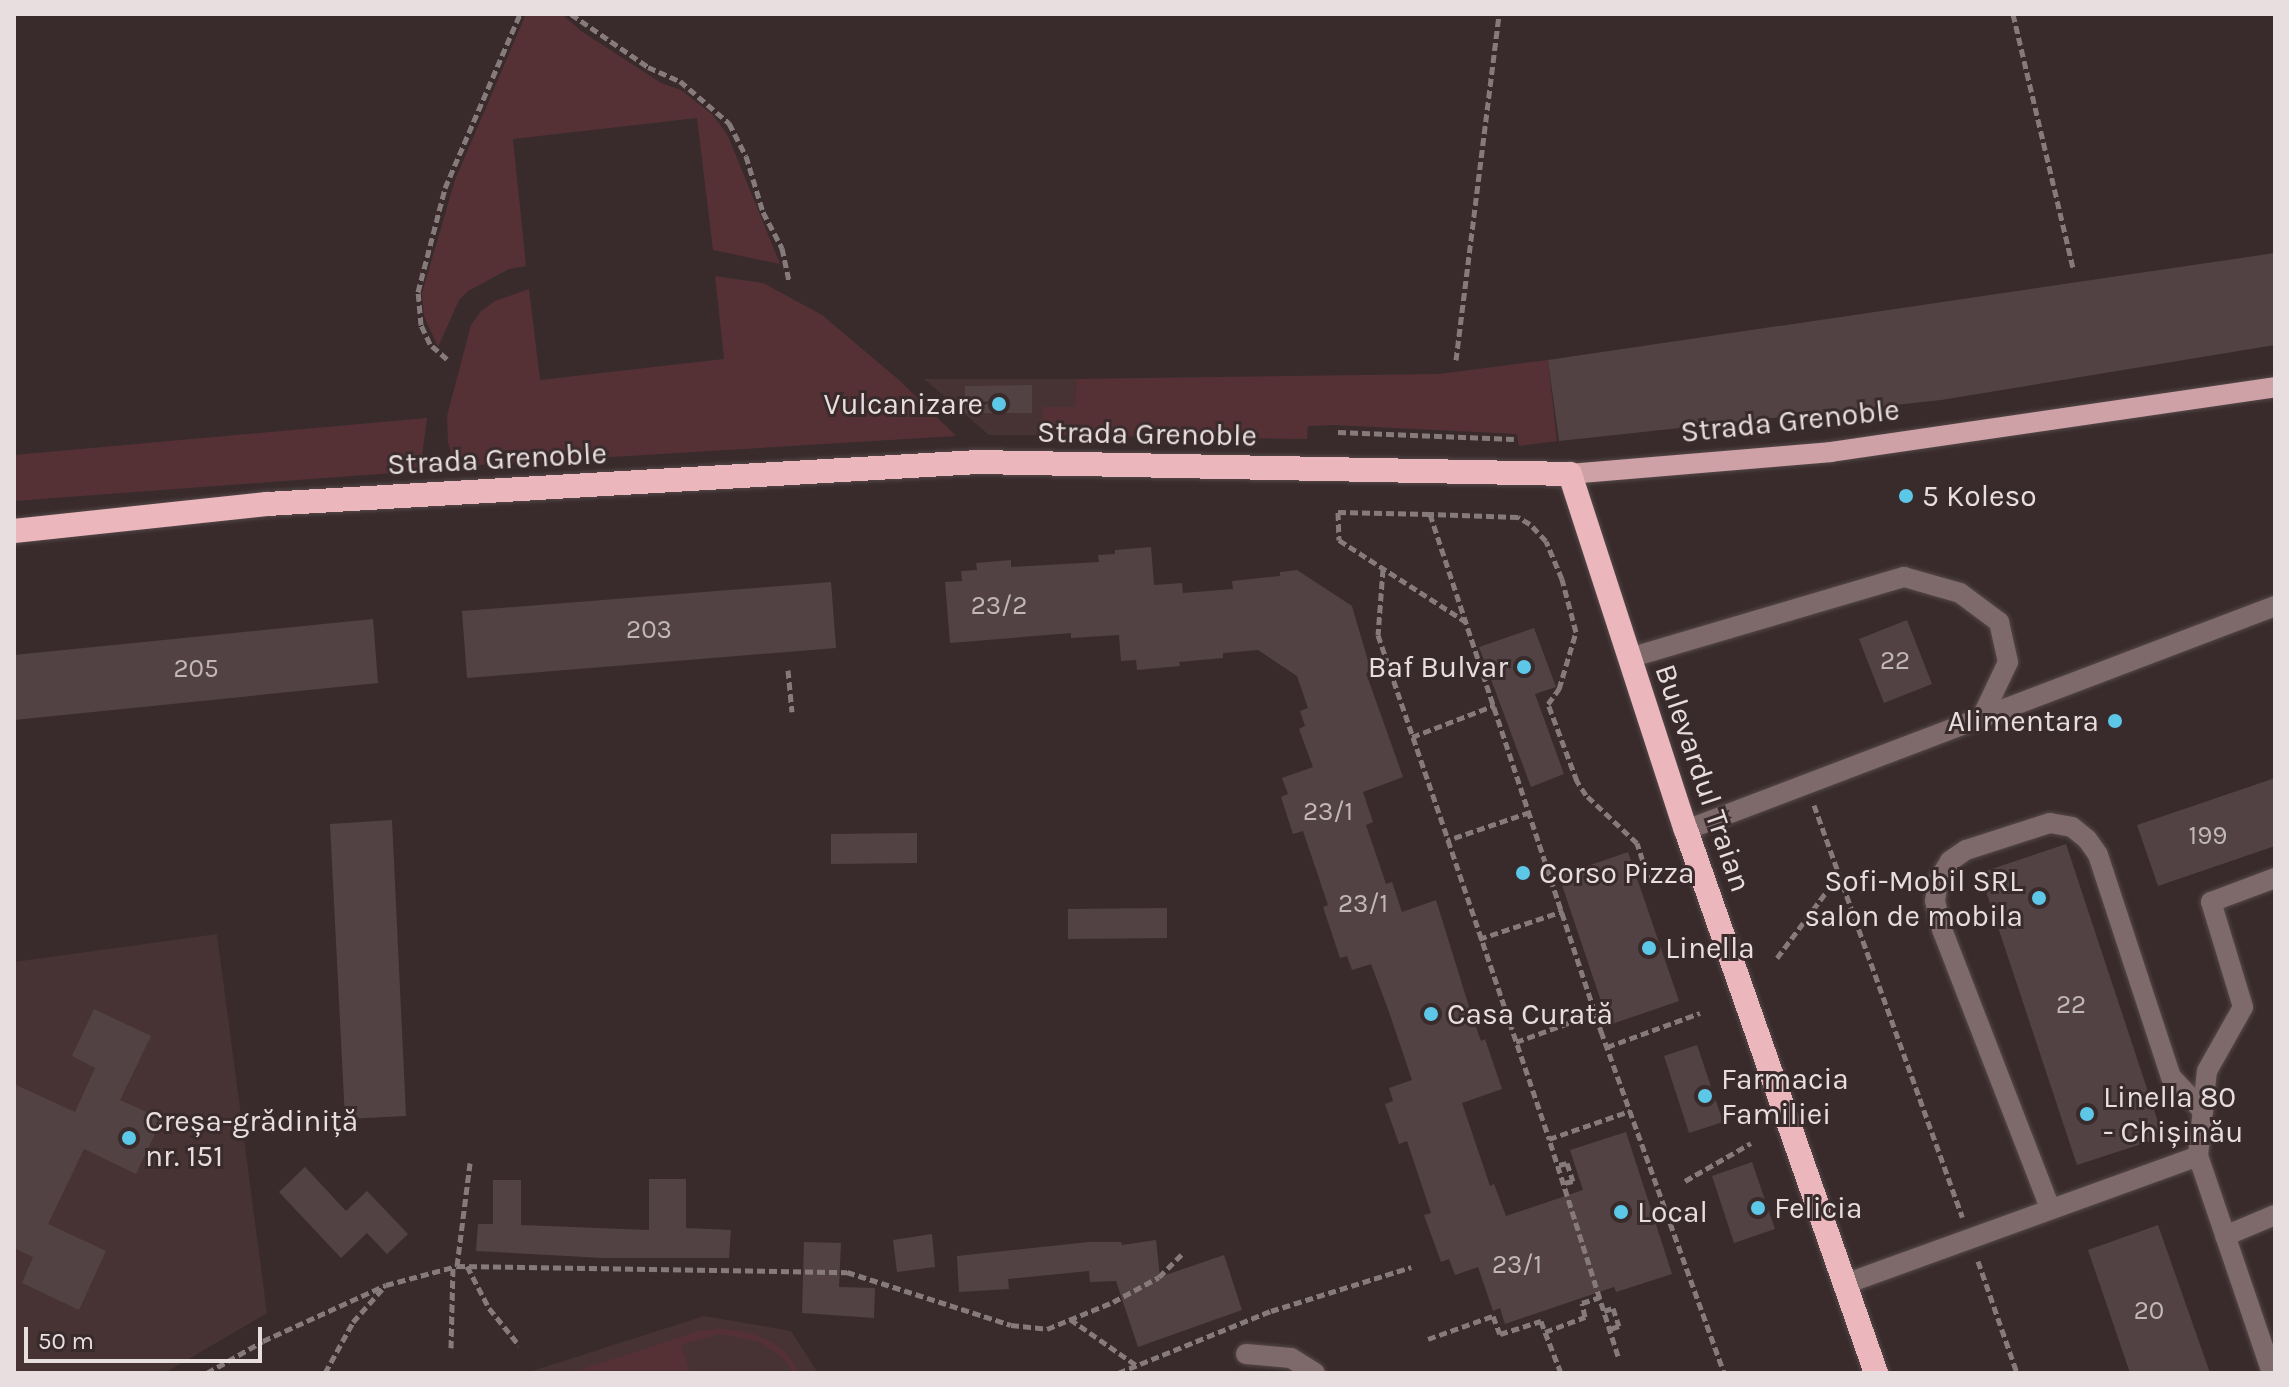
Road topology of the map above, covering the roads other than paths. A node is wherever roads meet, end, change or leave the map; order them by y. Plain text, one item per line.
1 (2275, 387) edge
2 (1570, 474) junction
3 (14, 531) edge
4 (2275, 606) edge
5 (1629, 658) junction
6 (1983, 715) junction
7 (1686, 830) junction
8 (2275, 878) edge
9 (2203, 1111) junction
10 (2198, 1156) junction
11 (2050, 1208) junction
12 (2275, 1215) edge
13 (2225, 1236) junction
14 (1845, 1284) junction
15 (1246, 1354) dead end
16 (1315, 1373) edge
17 (1876, 1373) edge
18 (2272, 1373) edge

1 - 2 main road, Strada Grenoble
2 - 3 highway, Strada Grenoble
2 - 5 highway, Bulevardul Traian
4 - 6 lane
5 - 6 lane
5 - 7 highway, Bulevardul Traian
6 - 7 lane
7 - 14 highway, Bulevardul Traian
8 - 9 lane
9 - 10 lane
9 - 11 lane
10 - 11 lane
10 - 13 lane
11 - 14 lane
12 - 13 lane
13 - 18 lane
14 - 17 highway, Bulevardul Traian
15 - 16 lane

